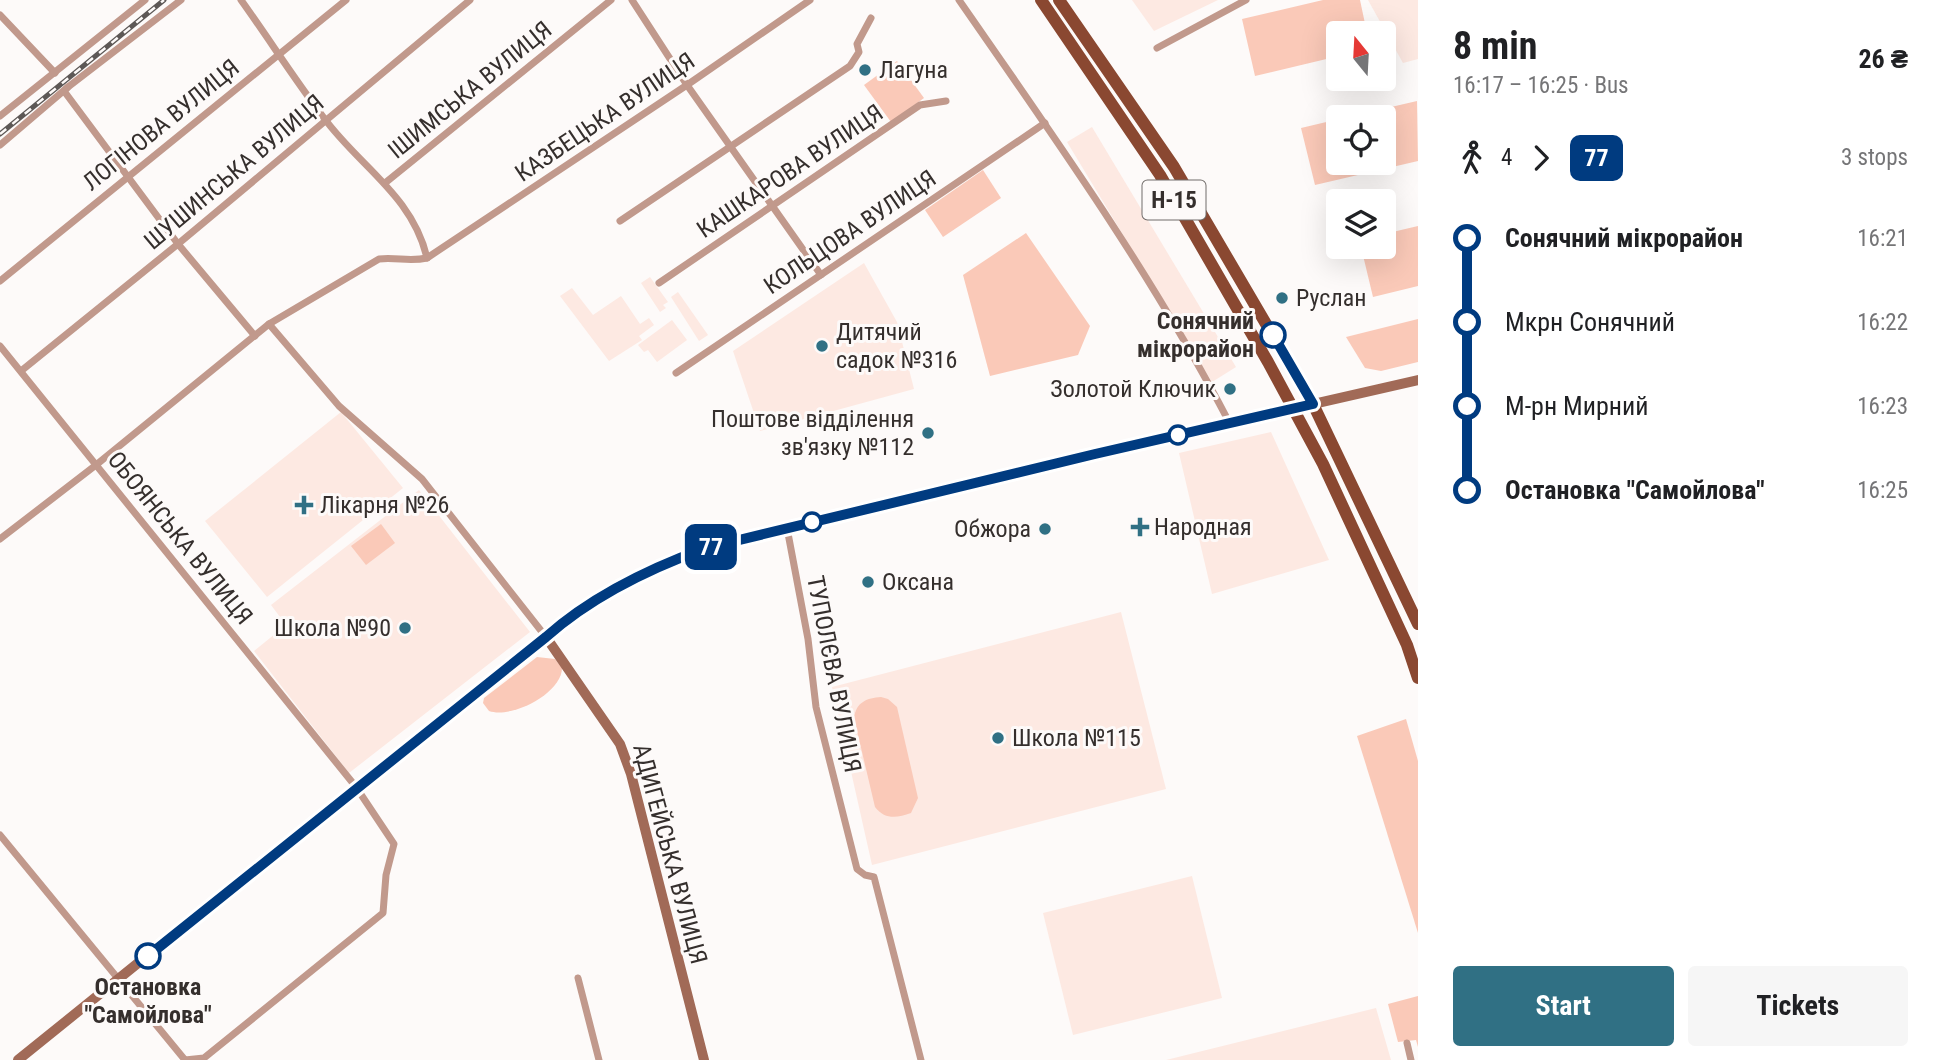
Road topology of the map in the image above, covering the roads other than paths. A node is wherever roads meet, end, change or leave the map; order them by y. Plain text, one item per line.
1 (145, 0) edge
2 (181, 0) edge
3 (242, 0) edge
4 (346, 0) edge
5 (470, 0) edge
6 (611, 0) edge
7 (632, 0) edge
8 (810, 0) edge
9 (959, 0) edge
10 (1041, 0) edge
11 (1059, 0) edge
12 (1246, 0) edge
13 (0, 15) edge
14 (871, 19) dead end
15 (1157, 48) dead end
16 (279, 54) junction
17 (55, 73) junction
18 (687, 85) junction
19 (66, 89) junction
20 (946, 101) dead end
21 (0, 116) edge
22 (326, 121) junction
23 (1045, 123) junction
24 (0, 145) edge
25 (730, 147) junction
26 (127, 175) junction
27 (385, 183) junction
28 (771, 207) junction
29 (621, 221) dead end
30 (178, 244) junction
31 (427, 258) junction
32 (821, 275) junction
33 (0, 281) edge
34 (659, 283) dead end
35 (269, 324) junction
36 (255, 336) junction
37 (0, 346) edge
38 (21, 372) junction
39 (676, 373) dead end
40 (1418, 380) edge
41 (1313, 404) junction
42 (1292, 408) junction
43 (1229, 422) junction
44 (96, 465) junction
45 (787, 528) junction
46 (0, 539) edge
47 (1418, 624) edge
48 (546, 637) junction
49 (1418, 678) edge
50 (356, 787) junction
51 (0, 835) edge
52 (578, 978) dead end
53 (118, 980) junction
54 (1406, 1043) dead end
55 (18, 1060) edge
56 (598, 1060) edge
57 (704, 1060) edge
58 (921, 1060) edge
59 (1411, 1060) edge

1 - 17 street
2 - 19 street
3 - 16 street
4 - 16 street, ЛОГІНОВА ВУЛИЦЯ
5 - 22 street, ШУШИНСЬКА ВУЛИЦЯ
6 - 27 street, ІШИМСЬКА ВУЛИЦЯ
7 - 18 street
8 - 18 street, КАЗБЕЦЬКА ВУЛИЦЯ
9 - 23 street
10 - 42 main road, Н-15
11 - 41 main road, Н-15
12 - 15 street
13 - 17 street
14 - 25 street
16 - 22 street
16 - 26 street, ЛОГІНОВА ВУЛИЦЯ
17 - 21 street
18 - 25 street
18 - 31 street, КАЗБЕЦЬКА ВУЛИЦЯ
19 - 24 street
19 - 26 street
20 - 28 street, КАШКАРОВА ВУЛИЦЯ
22 - 27 street
22 - 30 street, ШУШИНСЬКА ВУЛИЦЯ
23 - 32 street, КОЛЬЦОВА ВУЛИЦЯ
23 - 43 street
25 - 28 street
25 - 29 street
26 - 30 street
26 - 33 street, ЛОГІНОВА ВУЛИЦЯ
27 - 31 street
28 - 32 street
28 - 34 street, КАШКАРОВА ВУЛИЦЯ
30 - 36 street
30 - 38 street, ШУШИНСЬКА ВУЛИЦЯ
31 - 35 street
32 - 39 street, КОЛЬЦОВА ВУЛИЦЯ
35 - 36 street
35 - 48 street
36 - 44 street
37 - 38 street, ОБОЯНСЬКА ВУЛИЦЯ
38 - 44 street, ОБОЯНСЬКА ВУЛИЦЯ
40 - 41 main road
41 - 42 main road
41 - 47 main road, Н-15
42 - 43 main road
42 - 49 main road, Н-15
43 - 45 main road
44 - 46 street
44 - 50 street, ОБОЯНСЬКА ВУЛИЦЯ
45 - 48 main road
45 - 58 street, ТУПОЛЄВА ВУЛИЦЯ
48 - 50 main road
48 - 57 main road, АДИГЕЙСЬКА ВУЛИЦЯ
50 - 53 main road
50 - 53 street, ОБОЯНСЬКА ВУЛИЦЯ
51 - 53 street
52 - 56 street
53 - 55 main road
54 - 59 street

